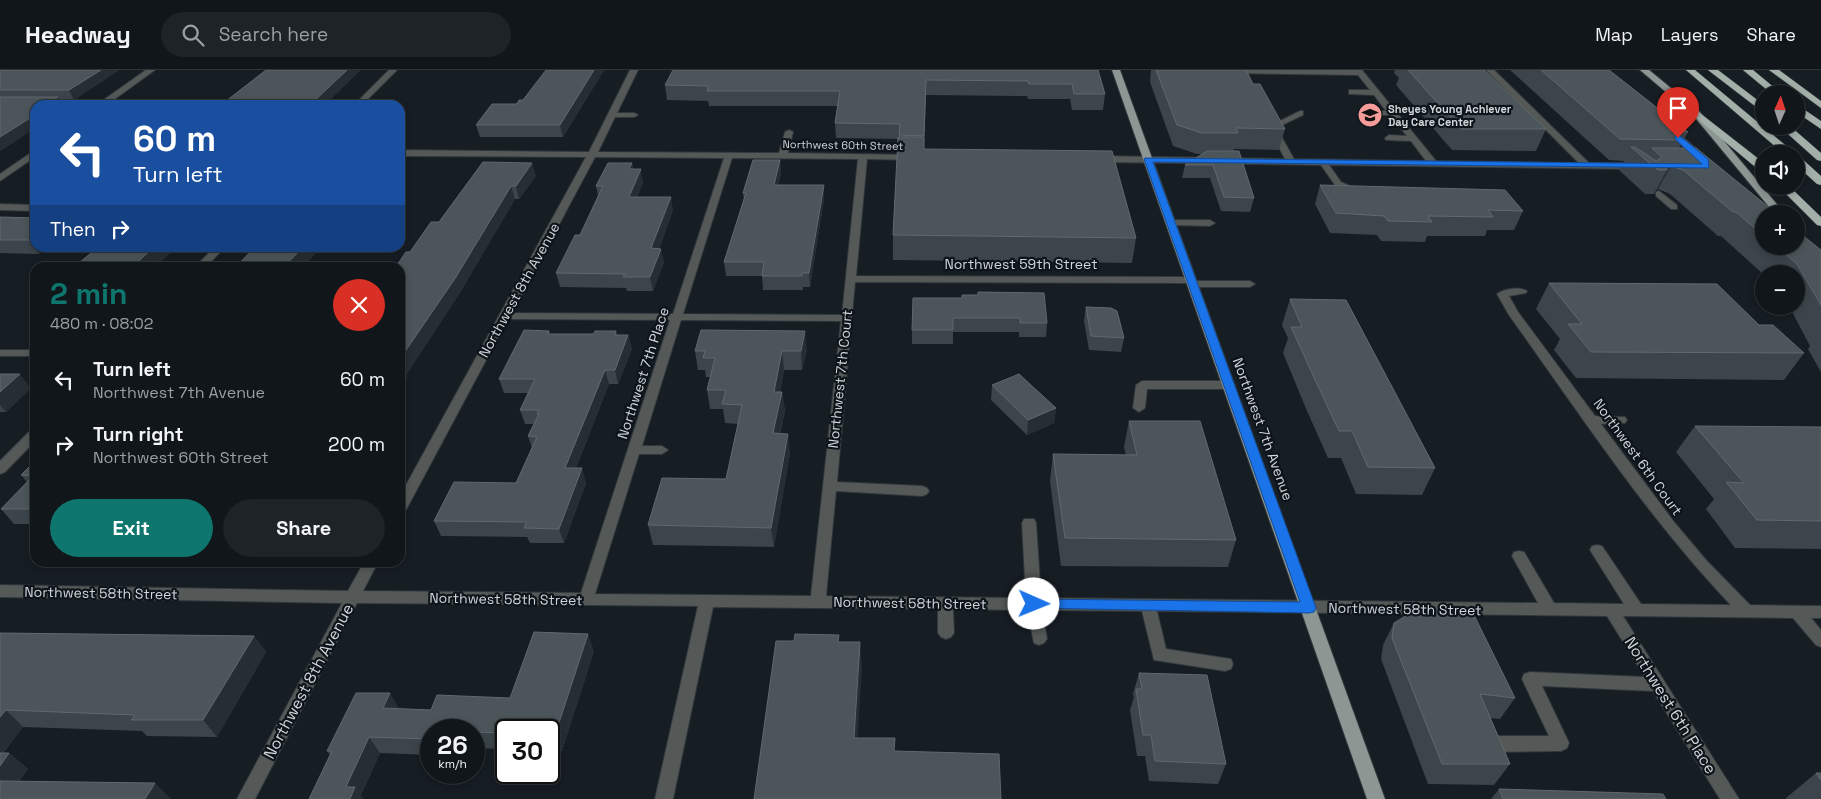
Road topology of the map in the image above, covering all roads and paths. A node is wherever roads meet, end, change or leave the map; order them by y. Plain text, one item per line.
1 (151, 70) edge
2 (393, 70) edge
3 (634, 70) edge
4 (1116, 70) edge
5 (1490, 70) edge
6 (1644, 70) edge
7 (1690, 70) edge
8 (1712, 70) edge
9 (1747, 70) edge
10 (1772, 70) edge
11 (1225, 71) edge
12 (1359, 71) edge
13 (1766, 85) edge
14 (1352, 92) dead end
15 (1377, 93) junction
16 (108, 100) edge
17 (363, 100) edge
18 (1755, 103) edge
19 (1821, 105) edge
20 (1300, 113) dead end
21 (1370, 113) dead end
22 (1392, 113) junction
23 (1696, 113) junction
24 (1805, 114) edge
25 (611, 115) junction
26 (634, 115) dead end
27 (1662, 124) edge
28 (1821, 126) edge
29 (789, 132) dead end
30 (1794, 135) edge
31 (1389, 138) dead end
32 (1413, 139) junction
33 (1780, 145) edge
34 (405, 153) edge
35 (593, 153) junction
36 (729, 155) junction
37 (784, 155) junction
38 (864, 156) junction
39 (30, 157) edge
40 (921, 157) edge
41 (1821, 158) edge
42 (1085, 159) edge
43 (1148, 159) junction
44 (1291, 161) junction
45 (1324, 161) junction
46 (1432, 162) junction
47 (1755, 162) edge
48 (1586, 165) junction
49 (1627, 166) junction
50 (1646, 166) edge
51 (1703, 166) edge
52 (1805, 167) edge
53 (1638, 175) edge
54 (0, 178) edge
55 (1821, 182) edge
56 (1367, 192) edge
57 (1659, 194) edge
58 (1792, 195) edge
59 (1773, 205) edge
60 (0, 207) edge
61 (1674, 207) dead end
62 (30, 208) edge
63 (1171, 223) junction
64 (1210, 223) dead end
65 (1821, 223) edge
66 (215, 252) edge
67 (205, 262) edge
68 (851, 278) junction
69 (1192, 282) junction
70 (1250, 284) dead end
71 (1522, 291) dead end
72 (505, 316) junction
73 (676, 317) junction
74 (847, 318) junction
75 (0, 353) edge
76 (30, 353) edge
77 (1229, 386) junction
78 (1139, 408) dead end
79 (1593, 420) junction
80 (1621, 420) dead end
81 (30, 438) edge
82 (634, 450) junction
83 (662, 450) dead end
84 (0, 468) edge
85 (829, 486) junction
86 (922, 491) dead end
87 (405, 499) edge
88 (1029, 523) dead end
89 (1597, 550) dead end
90 (1519, 556) dead end
91 (367, 567) edge
92 (0, 591) edge
93 (352, 597) junction
94 (586, 600) junction
95 (707, 600) junction
96 (818, 601) junction
97 (945, 603) junction
98 (1034, 604) junction
99 (1148, 606) junction
100 (1309, 608) junction
101 (1550, 610) junction
102 (1612, 611) junction
103 (1637, 611) junction
104 (1747, 612) junction
105 (1797, 612) junction
106 (1821, 612) edge
107 (946, 633) dead end
108 (1039, 638) dead end
109 (1821, 641) edge
110 (1225, 664) dead end
111 (1658, 684) junction
112 (1497, 744) edge
113 (246, 799) edge
114 (664, 799) edge
115 (1376, 799) edge
116 (1730, 799) edge

1 - 16 street
2 - 17 street
3 - 25 street, Northwest 8th Avenue
4 - 43 main road, Northwest 7th Avenue
5 - 48 street
6 - 23 main road
7 - 33 highway
8 - 18 highway
9 - 13 highway
10 - 19 highway
11 - 12 street
12 - 15 street
14 - 15 street
15 - 22 street
20 - 44 street
21 - 22 street
22 - 32 street
23 - 47 highway
23 - 59 main road
24 - 28 highway
25 - 26 street
25 - 35 street, Northwest 8th Avenue
27 - 51 street
29 - 37 street
30 - 41 highway
31 - 32 street
32 - 46 street
34 - 35 street, Northwest 60th Street
35 - 36 street, Northwest 60th Street
35 - 72 street, Northwest 8th Avenue
36 - 37 street, Northwest 60th Street
36 - 73 street, Northwest 7th Place
37 - 38 street, Northwest 60th Street
38 - 40 street, Northwest 60th Street
38 - 68 street, Northwest 7th Court
39 - 54 street
42 - 43 street
43 - 44 street
43 - 63 main road, Northwest 7th Avenue
44 - 45 street
45 - 46 street
45 - 56 street
46 - 48 street
48 - 49 street
49 - 50 street
49 - 53 street
52 - 55 highway
57 - 61 street
58 - 65 highway
60 - 62 street
63 - 64 street
63 - 69 main road, Northwest 7th Avenue
66 - 67 street
68 - 69 street, Northwest 59th Street
68 - 74 street, Northwest 7th Court
69 - 70 street, Northwest 59th Street
69 - 77 main road, Northwest 7th Avenue
71 - 79 street, Northwest 6th Court
72 - 73 street
72 - 87 street, Northwest 8th Avenue
73 - 74 street
73 - 82 street, Northwest 7th Place
74 - 85 street, Northwest 7th Court
75 - 76 street
77 - 78 street
77 - 100 main road, Northwest 7th Avenue
79 - 80 street
79 - 104 street, Northwest 6th Court
81 - 84 street
82 - 83 street
82 - 94 street, Northwest 7th Place
85 - 86 street
85 - 96 street, Northwest 7th Court
88 - 98 street
89 - 103 street
90 - 101 street
91 - 93 street, Northwest 8th Avenue
92 - 93 street, Northwest 58th Street
93 - 94 street, Northwest 58th Street
93 - 113 street, Northwest 8th Avenue
94 - 95 street, Northwest 58th Street
95 - 96 street, Northwest 58th Street
95 - 114 street
96 - 97 street, Northwest 58th Street
97 - 98 street, Northwest 58th Street
97 - 107 street
98 - 99 street, Northwest 58th Street
98 - 108 street
99 - 100 street, Northwest 58th Street
99 - 110 street
100 - 101 street, Northwest 58th Street
100 - 115 main road, Northwest 7th Avenue
101 - 102 street, Northwest 58th Street
102 - 103 street, Northwest 58th Street
102 - 111 street, Northwest 6th Place
103 - 104 street, Northwest 58th Street
104 - 105 street, Northwest 58th Street
105 - 106 street, Northwest 58th Street
105 - 109 street
111 - 112 street
111 - 116 street, Northwest 6th Place

